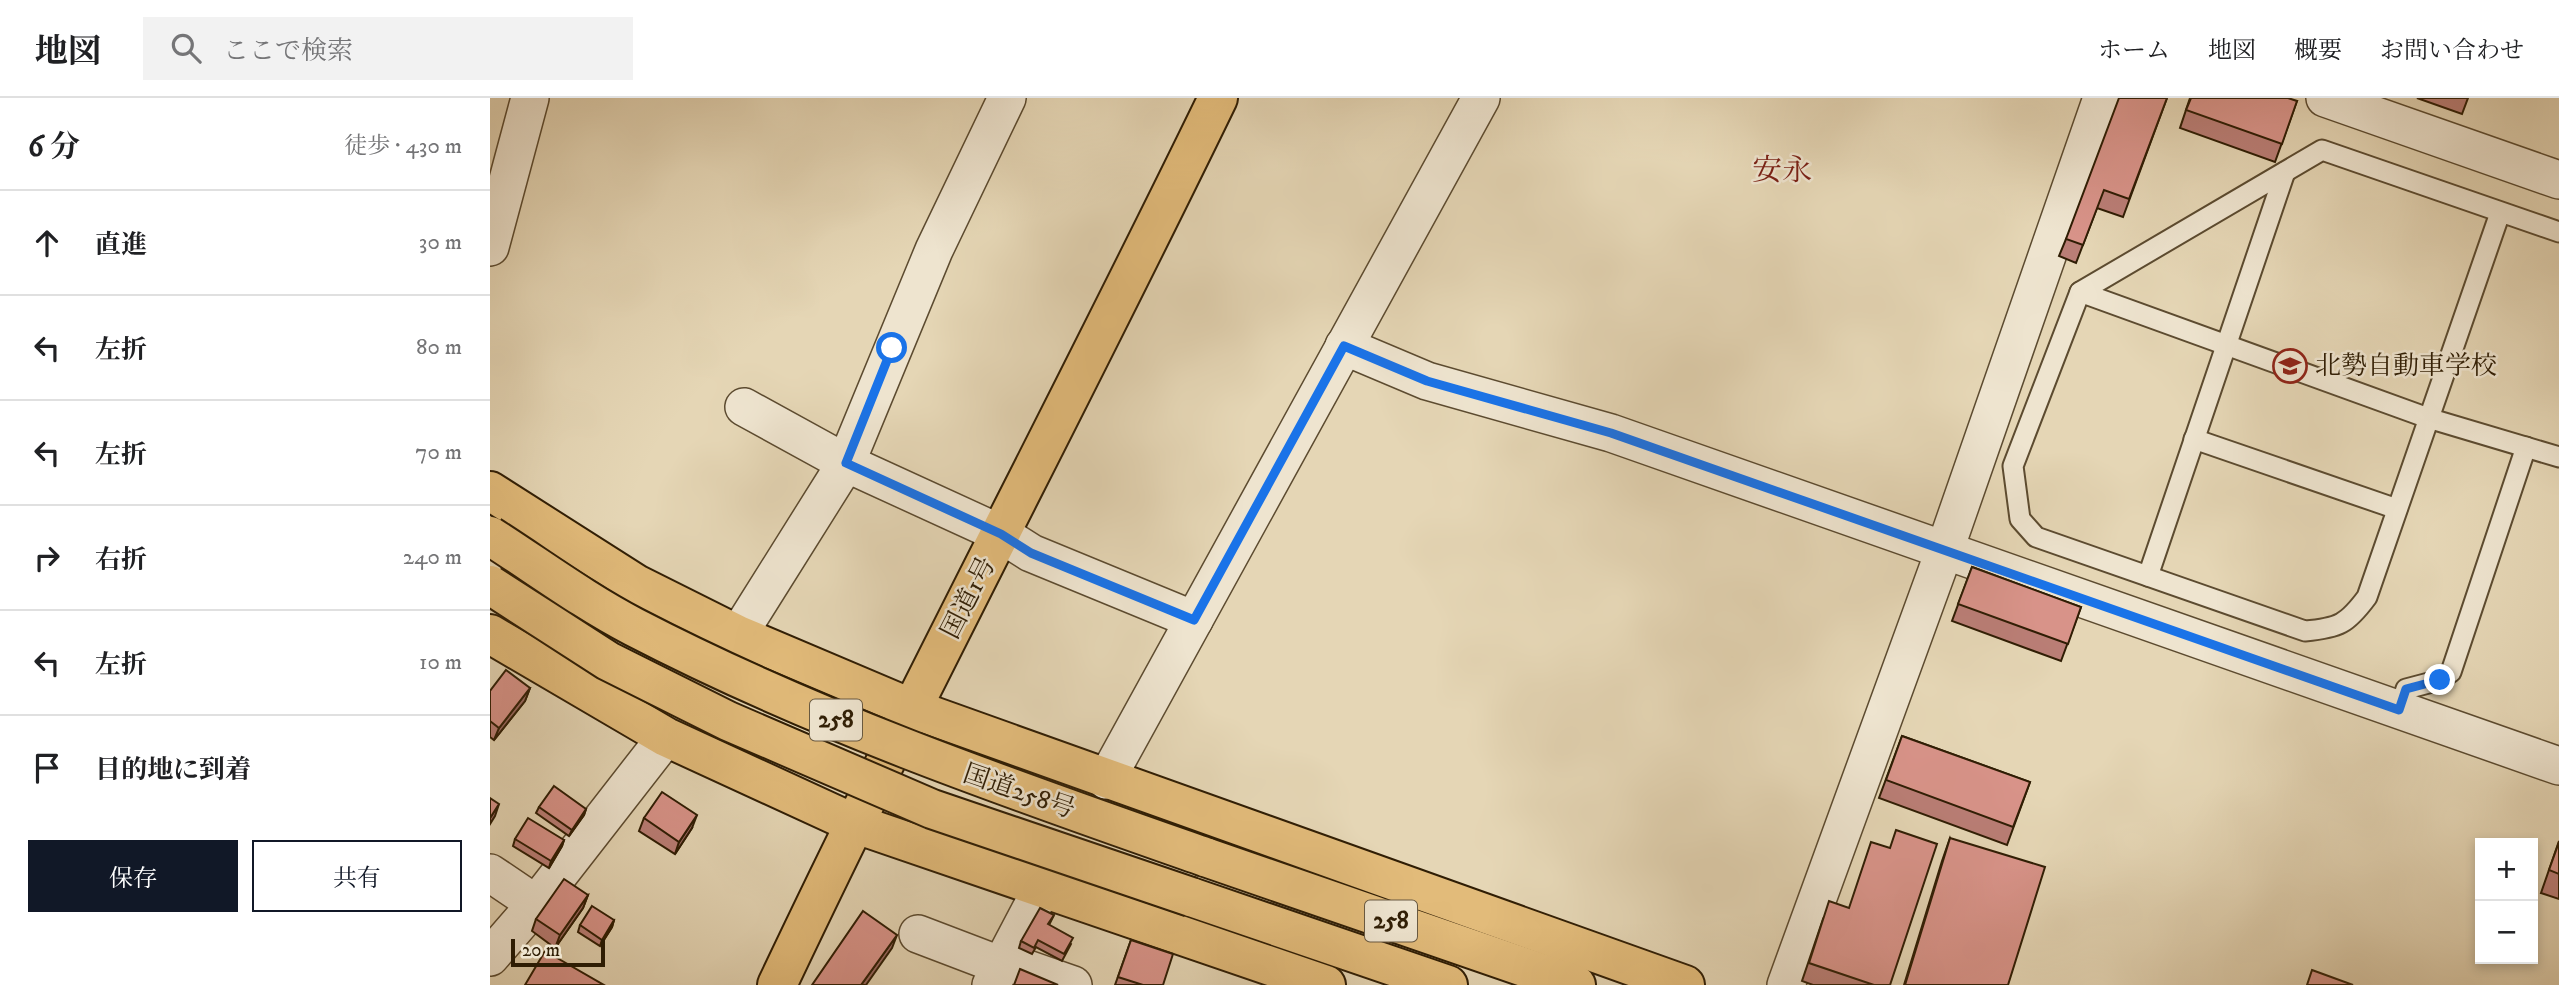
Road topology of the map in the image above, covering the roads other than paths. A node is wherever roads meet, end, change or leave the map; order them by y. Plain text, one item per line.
1 (530, 98) edge
2 (1007, 98) edge
3 (1218, 98) edge
4 (1482, 98) edge
5 (2102, 98) edge
6 (2325, 98) edge
7 (2285, 172) junction
8 (2559, 180) edge
9 (2500, 213) junction
10 (2559, 232) edge
11 (490, 247) edge
12 (2080, 292) junction
13 (2225, 345) junction
14 (1344, 346) junction
15 (744, 407) dead end
16 (2428, 418) junction
17 (2194, 439) junction
18 (2526, 447) junction
19 (2559, 457) edge
20 (846, 463) junction
21 (490, 491) edge
22 (2397, 509) junction
23 (1001, 534) junction
24 (490, 536) edge
25 (1945, 550) junction
26 (2148, 576) junction
27 (490, 585) edge
28 (1194, 620) junction
29 (490, 634) edge
30 (738, 635) junction
31 (913, 709) junction
32 (2399, 710) junction
33 (666, 737) junction
34 (2559, 766) edge
35 (1106, 780) junction
36 (853, 824) junction
37 (490, 873) edge
38 (1042, 888) junction
39 (536, 904) junction
40 (918, 934) dead end
41 (490, 957) edge
42 (999, 971) edge
43 (776, 985) edge
44 (1073, 985) edge
45 (1326, 985) edge
46 (1448, 985) edge
47 (1576, 985) edge
48 (1685, 985) edge
49 (1786, 985) edge

1 - 11 street
2 - 20 street
3 - 23 highway, 国道1号
4 - 14 street
5 - 25 street
6 - 8 street
7 - 9 lane
7 - 12 lane
7 - 13 lane
9 - 10 lane
9 - 16 lane
12 - 13 lane
12 - 26 lane
13 - 16 lane
13 - 17 lane
14 - 25 street
14 - 28 street
15 - 20 street
16 - 18 lane
16 - 22 lane
17 - 22 lane
17 - 26 lane
18 - 19 lane
18 - 32 lane
20 - 23 street
20 - 30 street
21 - 30 highway
22 - 26 lane
23 - 28 street
23 - 31 highway, 国道1号
24 - 47 highway, 国道258号 / 258, bridge
25 - 32 street
25 - 49 street
27 - 46 highway, 国道258号 / 258, bridge
28 - 35 street
29 - 33 highway
30 - 31 highway
31 - 35 highway
31 - 36 highway, 国道1号
32 - 34 street
33 - 36 highway
33 - 39 street
35 - 48 highway
36 - 38 highway
36 - 43 highway, 国道1号
37 - 39 street
38 - 42 street
38 - 45 highway
39 - 41 street
40 - 42 street
42 - 44 street

